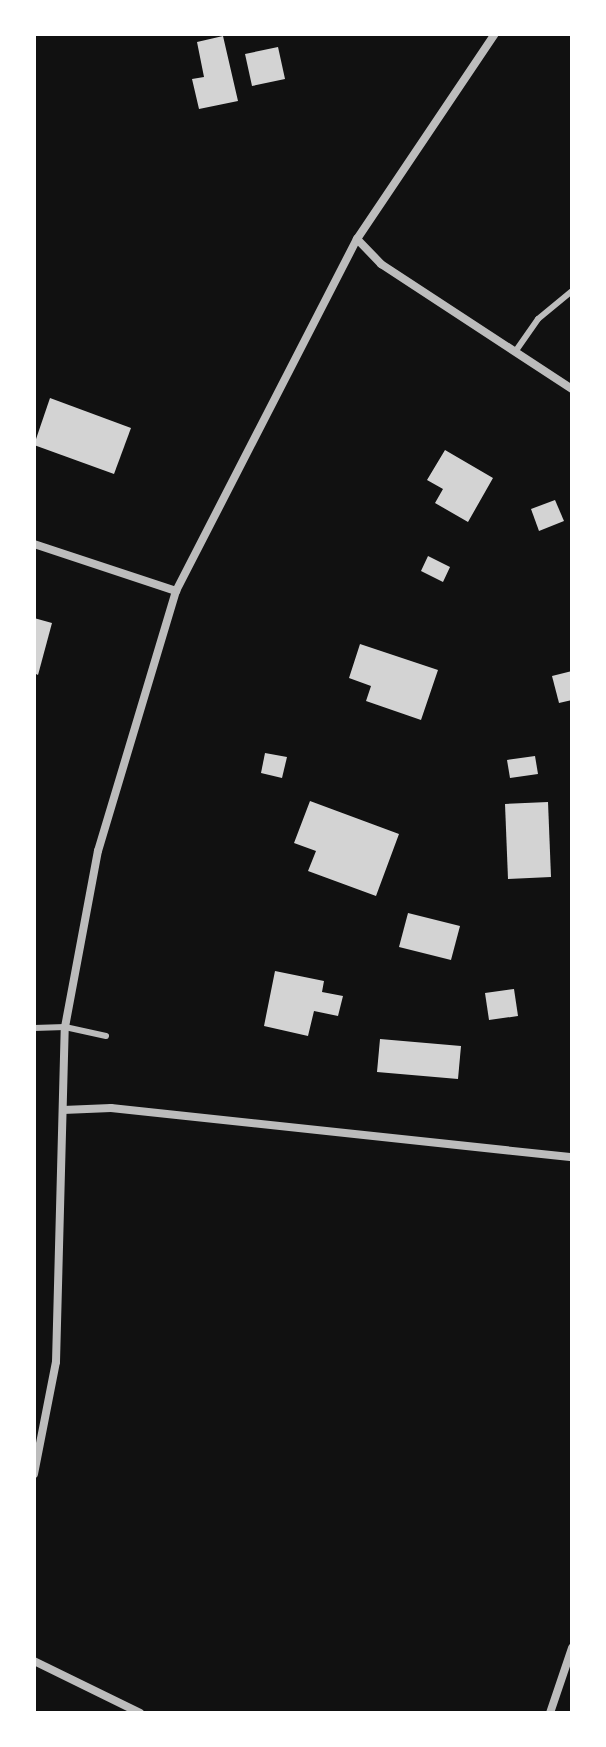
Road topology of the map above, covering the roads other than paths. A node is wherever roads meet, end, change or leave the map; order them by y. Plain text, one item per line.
1 (495, 34) edge
2 (357, 239) junction
3 (572, 291) edge
4 (515, 352) junction
5 (572, 389) edge
6 (34, 544) edge
7 (176, 591) junction
8 (65, 1027) junction
9 (34, 1028) edge
10 (106, 1036) dead end
11 (63, 1110) junction
12 (572, 1157) edge
13 (34, 1474) edge
14 (572, 1648) edge
15 (34, 1661) edge
16 (140, 1713) edge
17 (550, 1713) edge

1 - 2 street
2 - 4 street
2 - 7 street
3 - 4 lane
4 - 5 street
6 - 7 street
7 - 8 street
8 - 9 lane
8 - 10 lane
8 - 11 street
11 - 12 street
11 - 13 street
14 - 17 street
15 - 16 street

